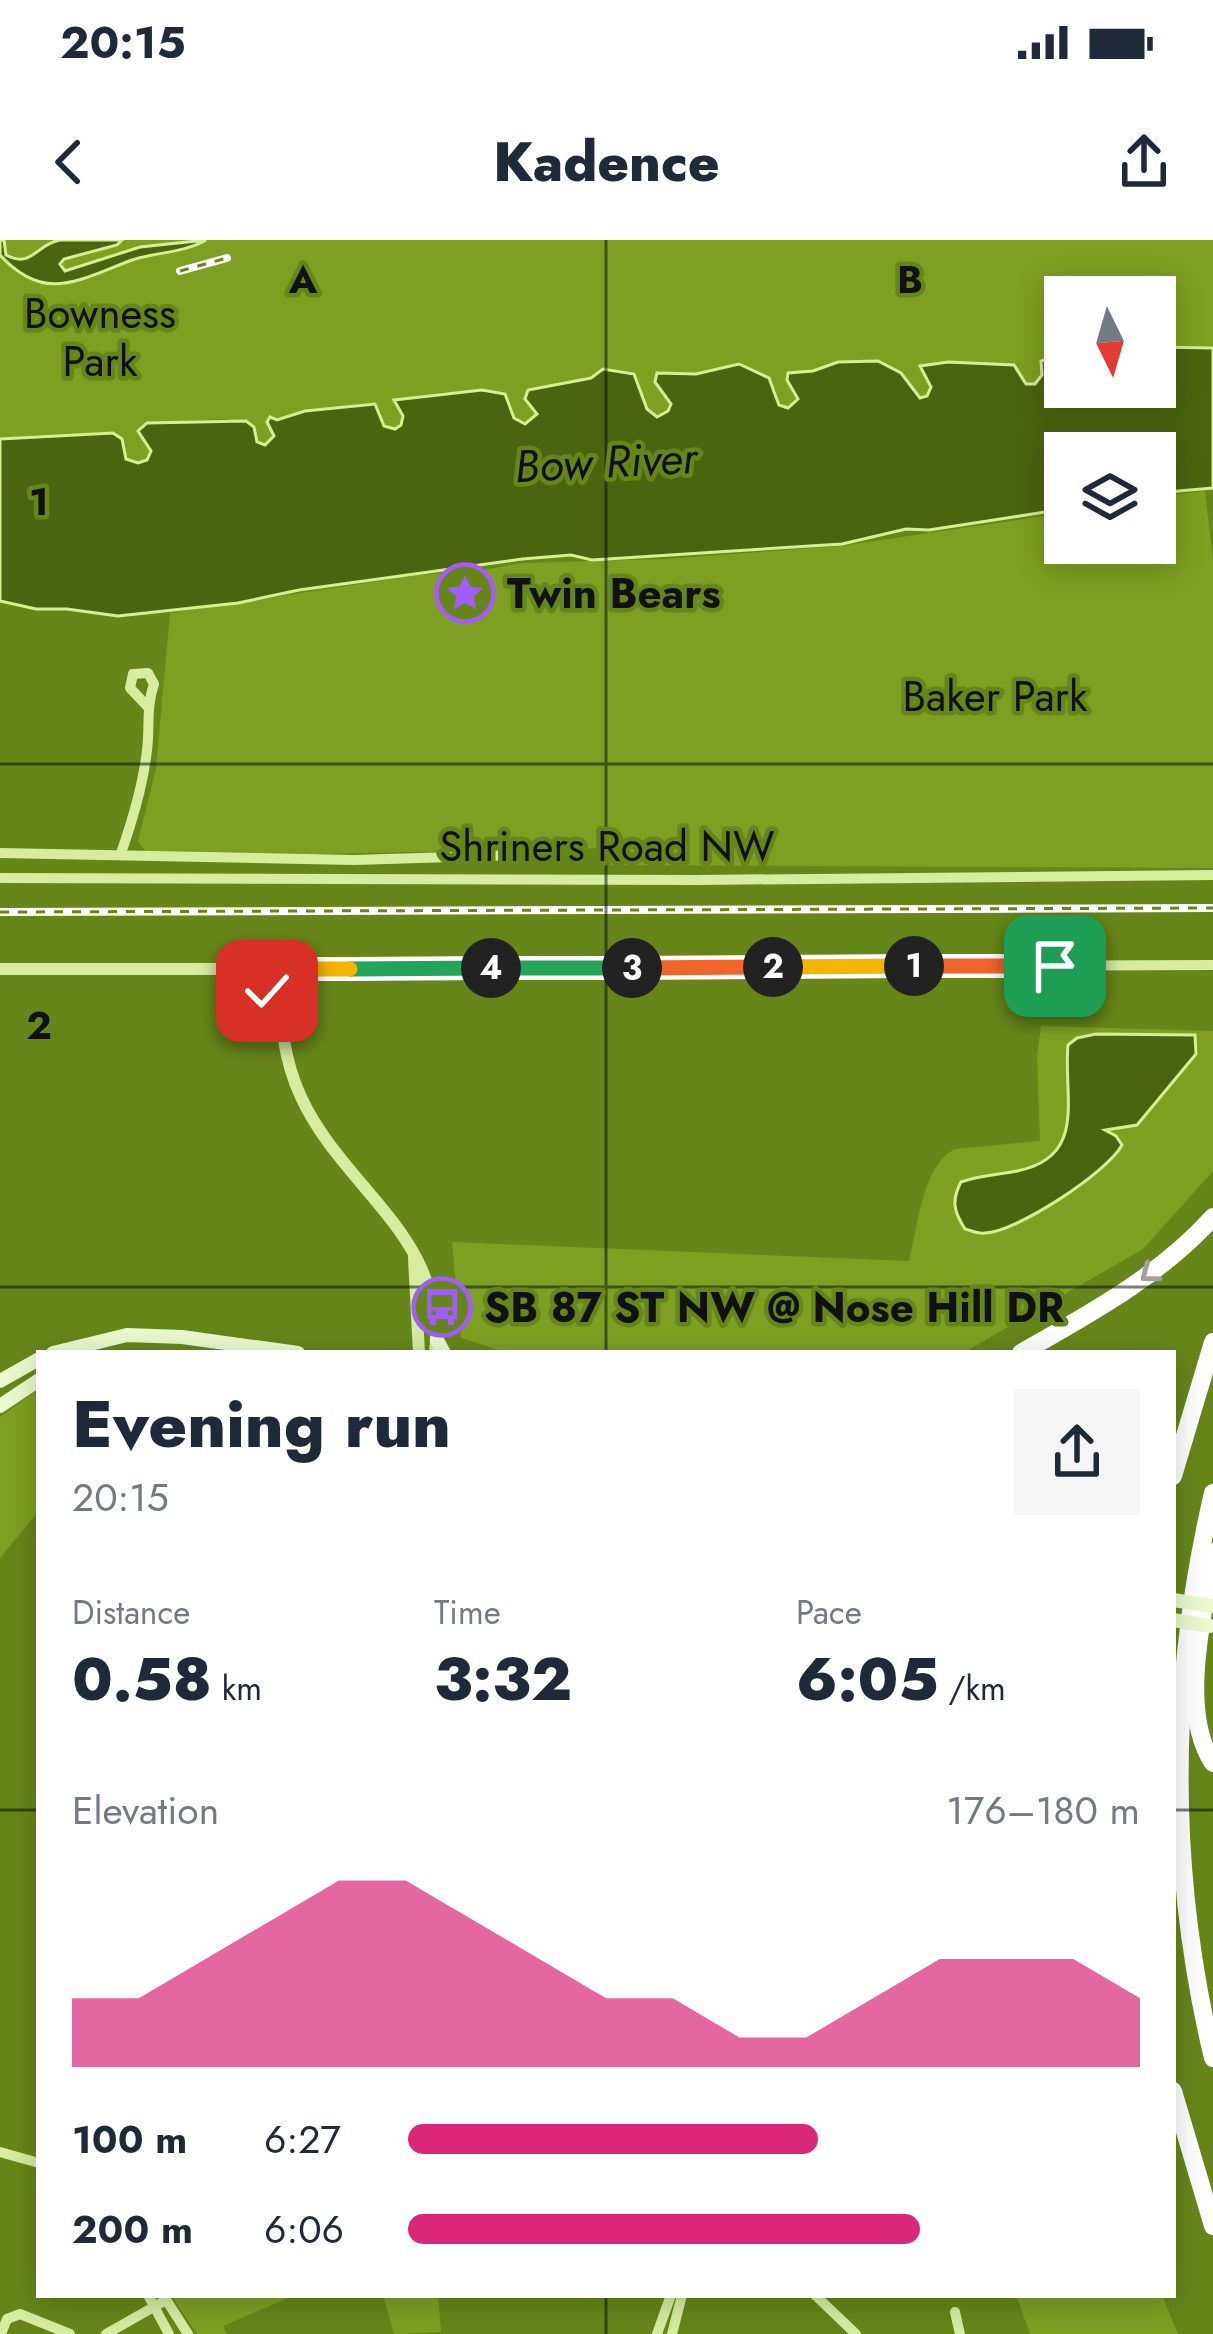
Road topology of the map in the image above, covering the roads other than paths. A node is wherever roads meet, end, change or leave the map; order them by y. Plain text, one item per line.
1 (147, 706) dead end
2 (122, 853) junction
3 (0, 854) edge
4 (555, 854) dead end
5 (1213, 875) edge
6 (0, 878) edge
7 (1213, 965) edge
8 (228, 968) junction
9 (0, 969) edge
10 (277, 969) junction
11 (279, 998) junction
12 (1213, 1217) edge
13 (414, 1258) junction
14 (1078, 1321) junction
15 (1213, 1342) edge
16 (439, 1348) edge
17 (65, 1350) edge
18 (278, 1350) edge
19 (419, 1350) edge
20 (1008, 1350) edge
21 (1026, 1350) edge
22 (36, 1361) edge
23 (0, 1381) edge
24 (36, 1383) edge
25 (0, 1406) edge
26 (1176, 1466) edge
27 (1213, 1493) edge
28 (1213, 1552) edge
29 (1176, 1602) edge
30 (1176, 1620) edge
31 (1212, 1622) edge
32 (1213, 1763) edge
33 (1213, 2058) edge
34 (1176, 2101) edge
35 (0, 2152) edge
36 (36, 2162) edge
37 (1213, 2226) edge
38 (165, 2298) edge
39 (670, 2298) edge
40 (681, 2298) edge
41 (817, 2298) edge
42 (150, 2301) edge
43 (955, 2312) dead end
44 (1, 2334) edge
45 (70, 2334) edge
46 (106, 2334) edge
47 (169, 2334) edge
48 (188, 2334) edge
49 (657, 2334) edge
50 (671, 2334) edge
51 (856, 2334) edge
52 (961, 2334) edge

1 - 2 street
2 - 3 street
2 - 4 street
5 - 6 street, Shriners Road NW
7 - 10 street
8 - 9 street
8 - 10 street
8 - 11 street
10 - 11 street
11 - 13 street
12 -> 14 highway
13 - 16 street
13 - 19 street
14 - 20 highway
14 - 21 highway
15 - 26 highway
17 - 18 main road
22 - 23 main road
24 - 25 main road
27 - 33 highway
28 - 32 highway
29 - 31 main road, bridge
30 - 31 main road, bridge
34 - 37 highway
35 - 36 street
38 - 42 street
38 - 48 street
39 - 49 street
40 - 50 street
41 - 51 street
42 - 46 street
42 - 47 street
43 - 52 street
44 - 45 street

